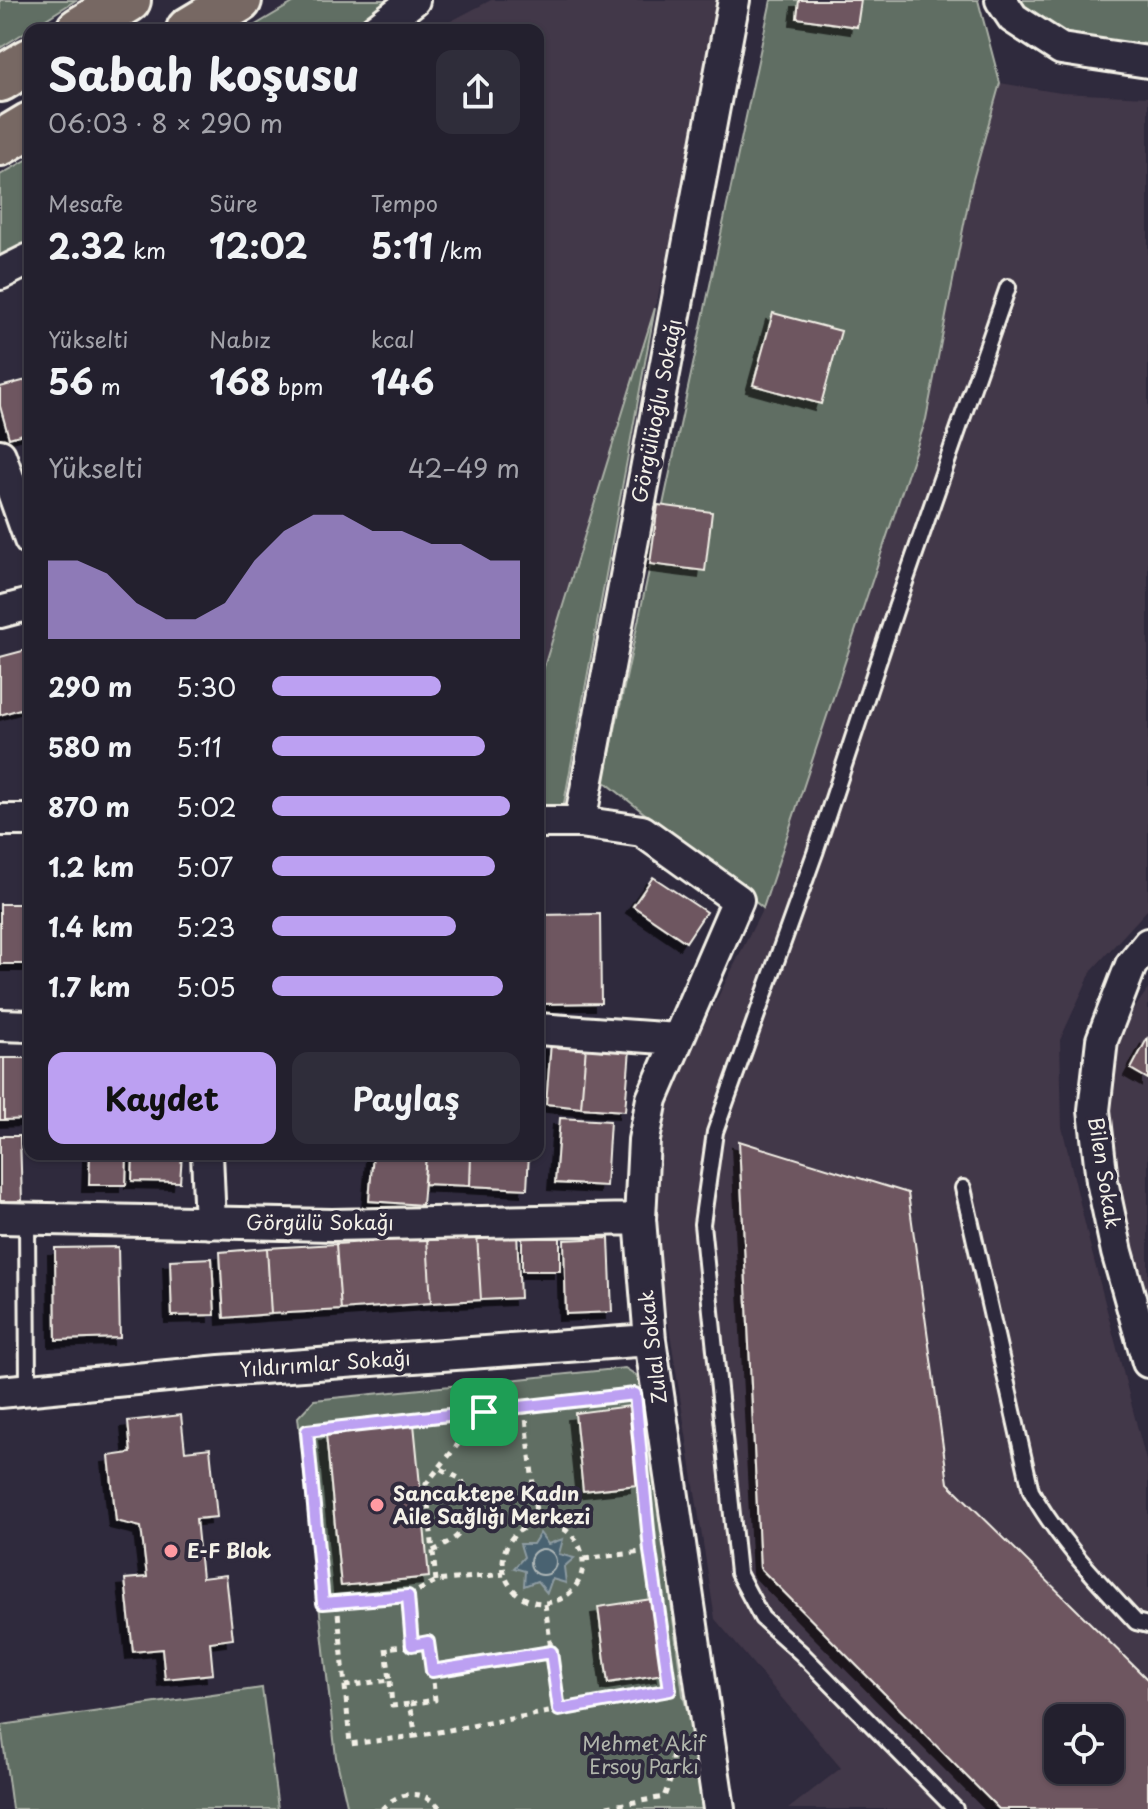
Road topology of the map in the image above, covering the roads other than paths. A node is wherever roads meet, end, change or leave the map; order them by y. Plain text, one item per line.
1 (128, 0) edge
2 (239, 0) edge
3 (414, 0) edge
4 (734, 0) edge
5 (1001, 0) edge
6 (89, 24) edge
7 (199, 24) edge
8 (383, 24) edge
9 (1148, 62) edge
10 (24, 65) edge
11 (0, 79) edge
12 (24, 129) edge
13 (0, 143) edge
14 (24, 262) edge
15 (0, 274) edge
16 (1008, 287) dead end
17 (0, 455) edge
18 (24, 523) edge
19 (24, 606) edge
20 (0, 612) edge
21 (0, 820) edge
22 (24, 820) edge
23 (544, 822) edge
24 (580, 822) junction
25 (1148, 944) edge
26 (0, 1025) edge
27 (24, 1026) edge
28 (544, 1029) edge
29 (677, 1039) junction
30 (207, 1160) edge
31 (963, 1188) dead end
32 (13, 1218) edge
33 (640, 1219) junction
34 (210, 1223) junction
35 (650, 1340) junction
36 (1148, 1362) edge
37 (14, 1390) edge
38 (1148, 1625) edge
39 (719, 1809) edge
40 (955, 1809) edge

1 - 6 highway
2 - 7 highway
3 - 8 street
4 - 24 street, Görgülüoğlu Sokağı
5 - 9 street
10 - 11 highway
12 - 13 highway
14 - 15 street
16 - 40 lane
17 - 18 street
19 - 20 street
21 - 22 street
23 - 24 street
24 - 29 street, Zulal Sokak
25 - 36 street, Bilen Sokak
26 - 27 street
28 - 29 street
29 - 33 street, Zulal Sokak
30 - 34 street
31 - 38 lane
32 - 34 street, Görgülü Sokağı
32 - 37 lane
33 - 34 street, Görgülü Sokağı
33 - 35 street, Zulal Sokak
35 - 37 street, Yıldırımlar Sokağı
35 - 39 street, Zulal Sokak

